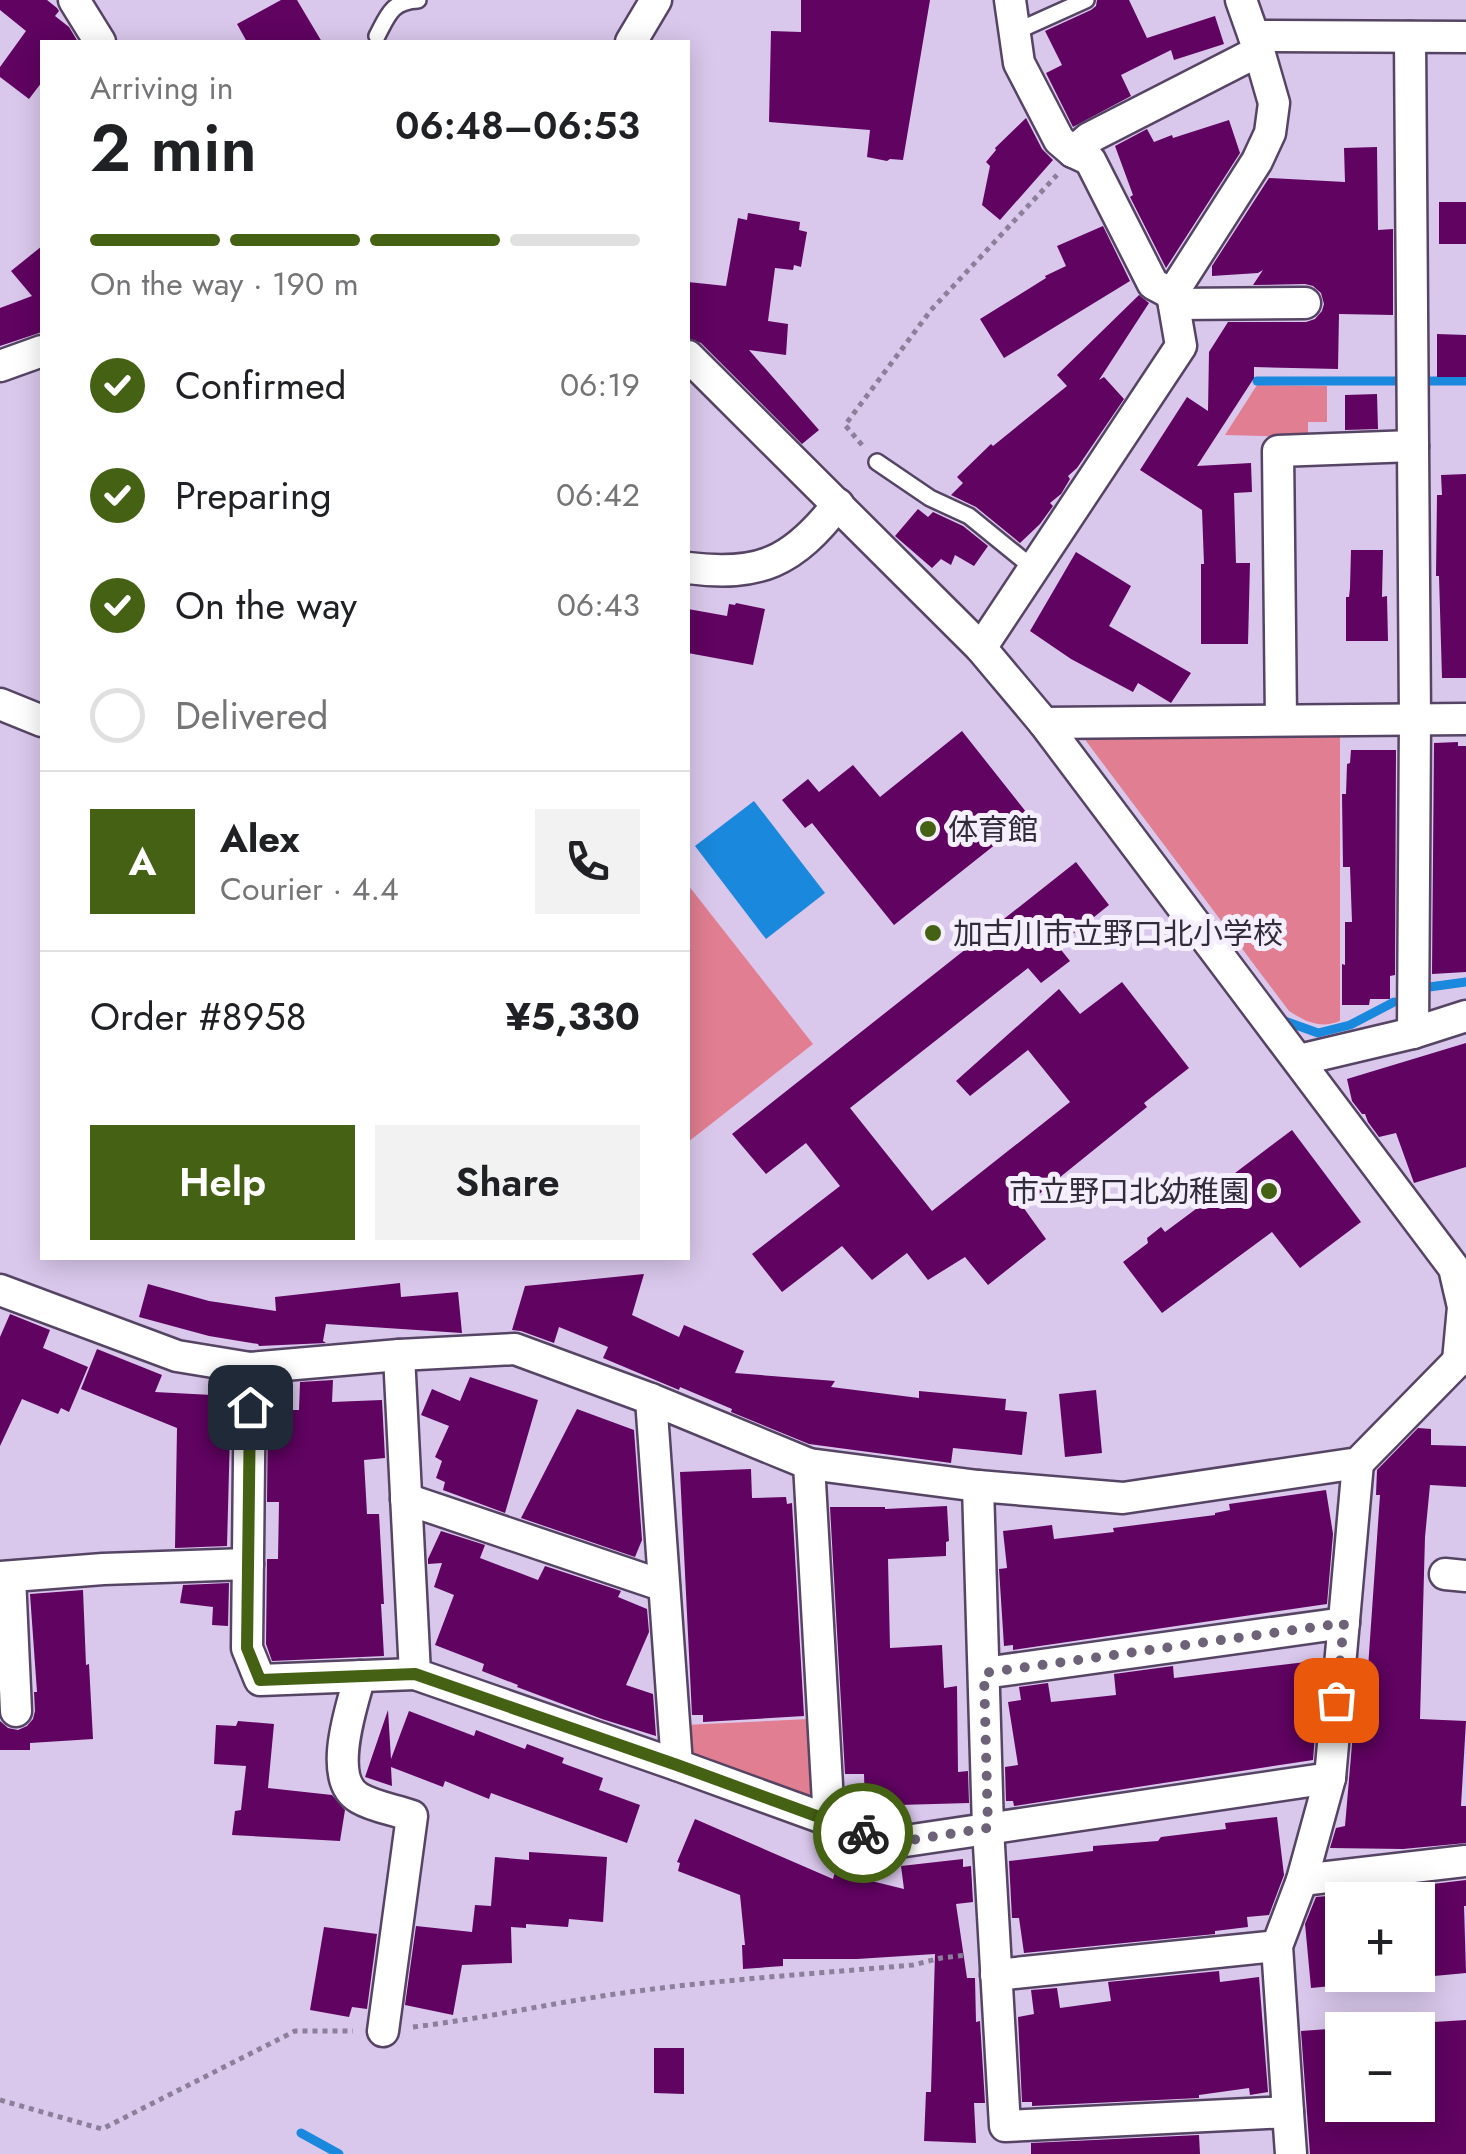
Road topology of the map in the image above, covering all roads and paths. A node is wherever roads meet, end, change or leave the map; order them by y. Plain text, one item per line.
1 (74, 0) edge
2 (418, 0) edge
3 (656, 0) edge
4 (1010, 0) edge
5 (1086, 0) edge
6 (1240, 0) edge
7 (1015, 32) junction
8 (377, 36) dead end
9 (1466, 36) edge
10 (1410, 37) junction
11 (99, 40) edge
12 (632, 40) edge
13 (1257, 44) junction
14 (1073, 152) junction
15 (1173, 299) junction
16 (1306, 303) dead end
17 (40, 352) edge
18 (690, 358) edge
19 (0, 366) edge
20 (1413, 446) junction
21 (877, 462) joint
22 (838, 504) junction
23 (690, 568) edge
24 (1034, 568) junction
25 (980, 648) junction
26 (0, 704) edge
27 (1415, 719) junction
28 (1466, 719) edge
29 (40, 720) edge
30 (1281, 720) junction
31 (1044, 723) junction
32 (1466, 1016) edge
33 (1413, 1032) junction
34 (1300, 1060) junction
35 (1, 1294) edge
36 (398, 1356) junction
37 (1462, 1361) edge
38 (250, 1368) junction
39 (651, 1399) junction
40 (1358, 1463) junction
41 (810, 1464) junction
42 (978, 1486) junction
43 (406, 1499) junction
44 (248, 1564) junction
45 (5, 1577) edge
46 (664, 1586) junction
47 (1344, 1623) junction
48 (984, 1673) junction
49 (415, 1674) junction
50 (360, 1676) junction
51 (16, 1712) dead end
52 (677, 1765) junction
53 (1330, 1778) junction
54 (830, 1821) junction
55 (988, 1828) junction
56 (1466, 1861) edge
57 (1302, 1880) junction
58 (1277, 1946) junction
59 (996, 1964) junction
60 (383, 2031) junction
61 (0, 2100) edge
62 (1288, 2112) junction
63 (1291, 2154) edge

1 - 11 street
2 - 8 lane
3 - 12 street
4 - 7 street
5 - 7 lane
6 - 13 street
7 - 14 street
9 - 10 street
10 - 13 street
10 - 20 street
13 - 14 street
13 - 15 street
14 - 15 street
14 - 21 path
15 - 16 street
15 - 24 street
17 - 19 street
18 - 22 street
20 - 27 street
20 - 30 street
21 - 24 lane
22 - 23 street
22 - 25 street
24 - 25 street
25 - 31 street
26 - 29 street
27 - 28 street
27 - 30 street
27 - 33 street
30 - 31 street
31 - 34 street
32 - 33 street
33 - 34 street
34 - 37 street
35 - 38 street
36 - 38 street
36 - 39 street
36 - 43 street
37 - 40 street
38 - 44 street
39 - 41 street
39 - 46 street
40 - 42 street
40 - 47 street
41 - 42 street
41 - 54 street
42 - 48 street
43 - 46 street
43 - 49 street
44 - 45 street
44 - 50 street
45 - 51 street
46 - 52 street
47 - 48 street
47 - 53 street
48 - 55 street
49 - 50 street
49 - 52 street
50 - 60 street
52 - 54 street
53 - 55 street
53 - 57 street
54 - 55 street
55 - 59 street
56 - 57 street
57 - 58 street
58 - 59 street
58 - 62 street
59 - 60 path
59 - 62 street
60 - 61 path
62 - 63 street

